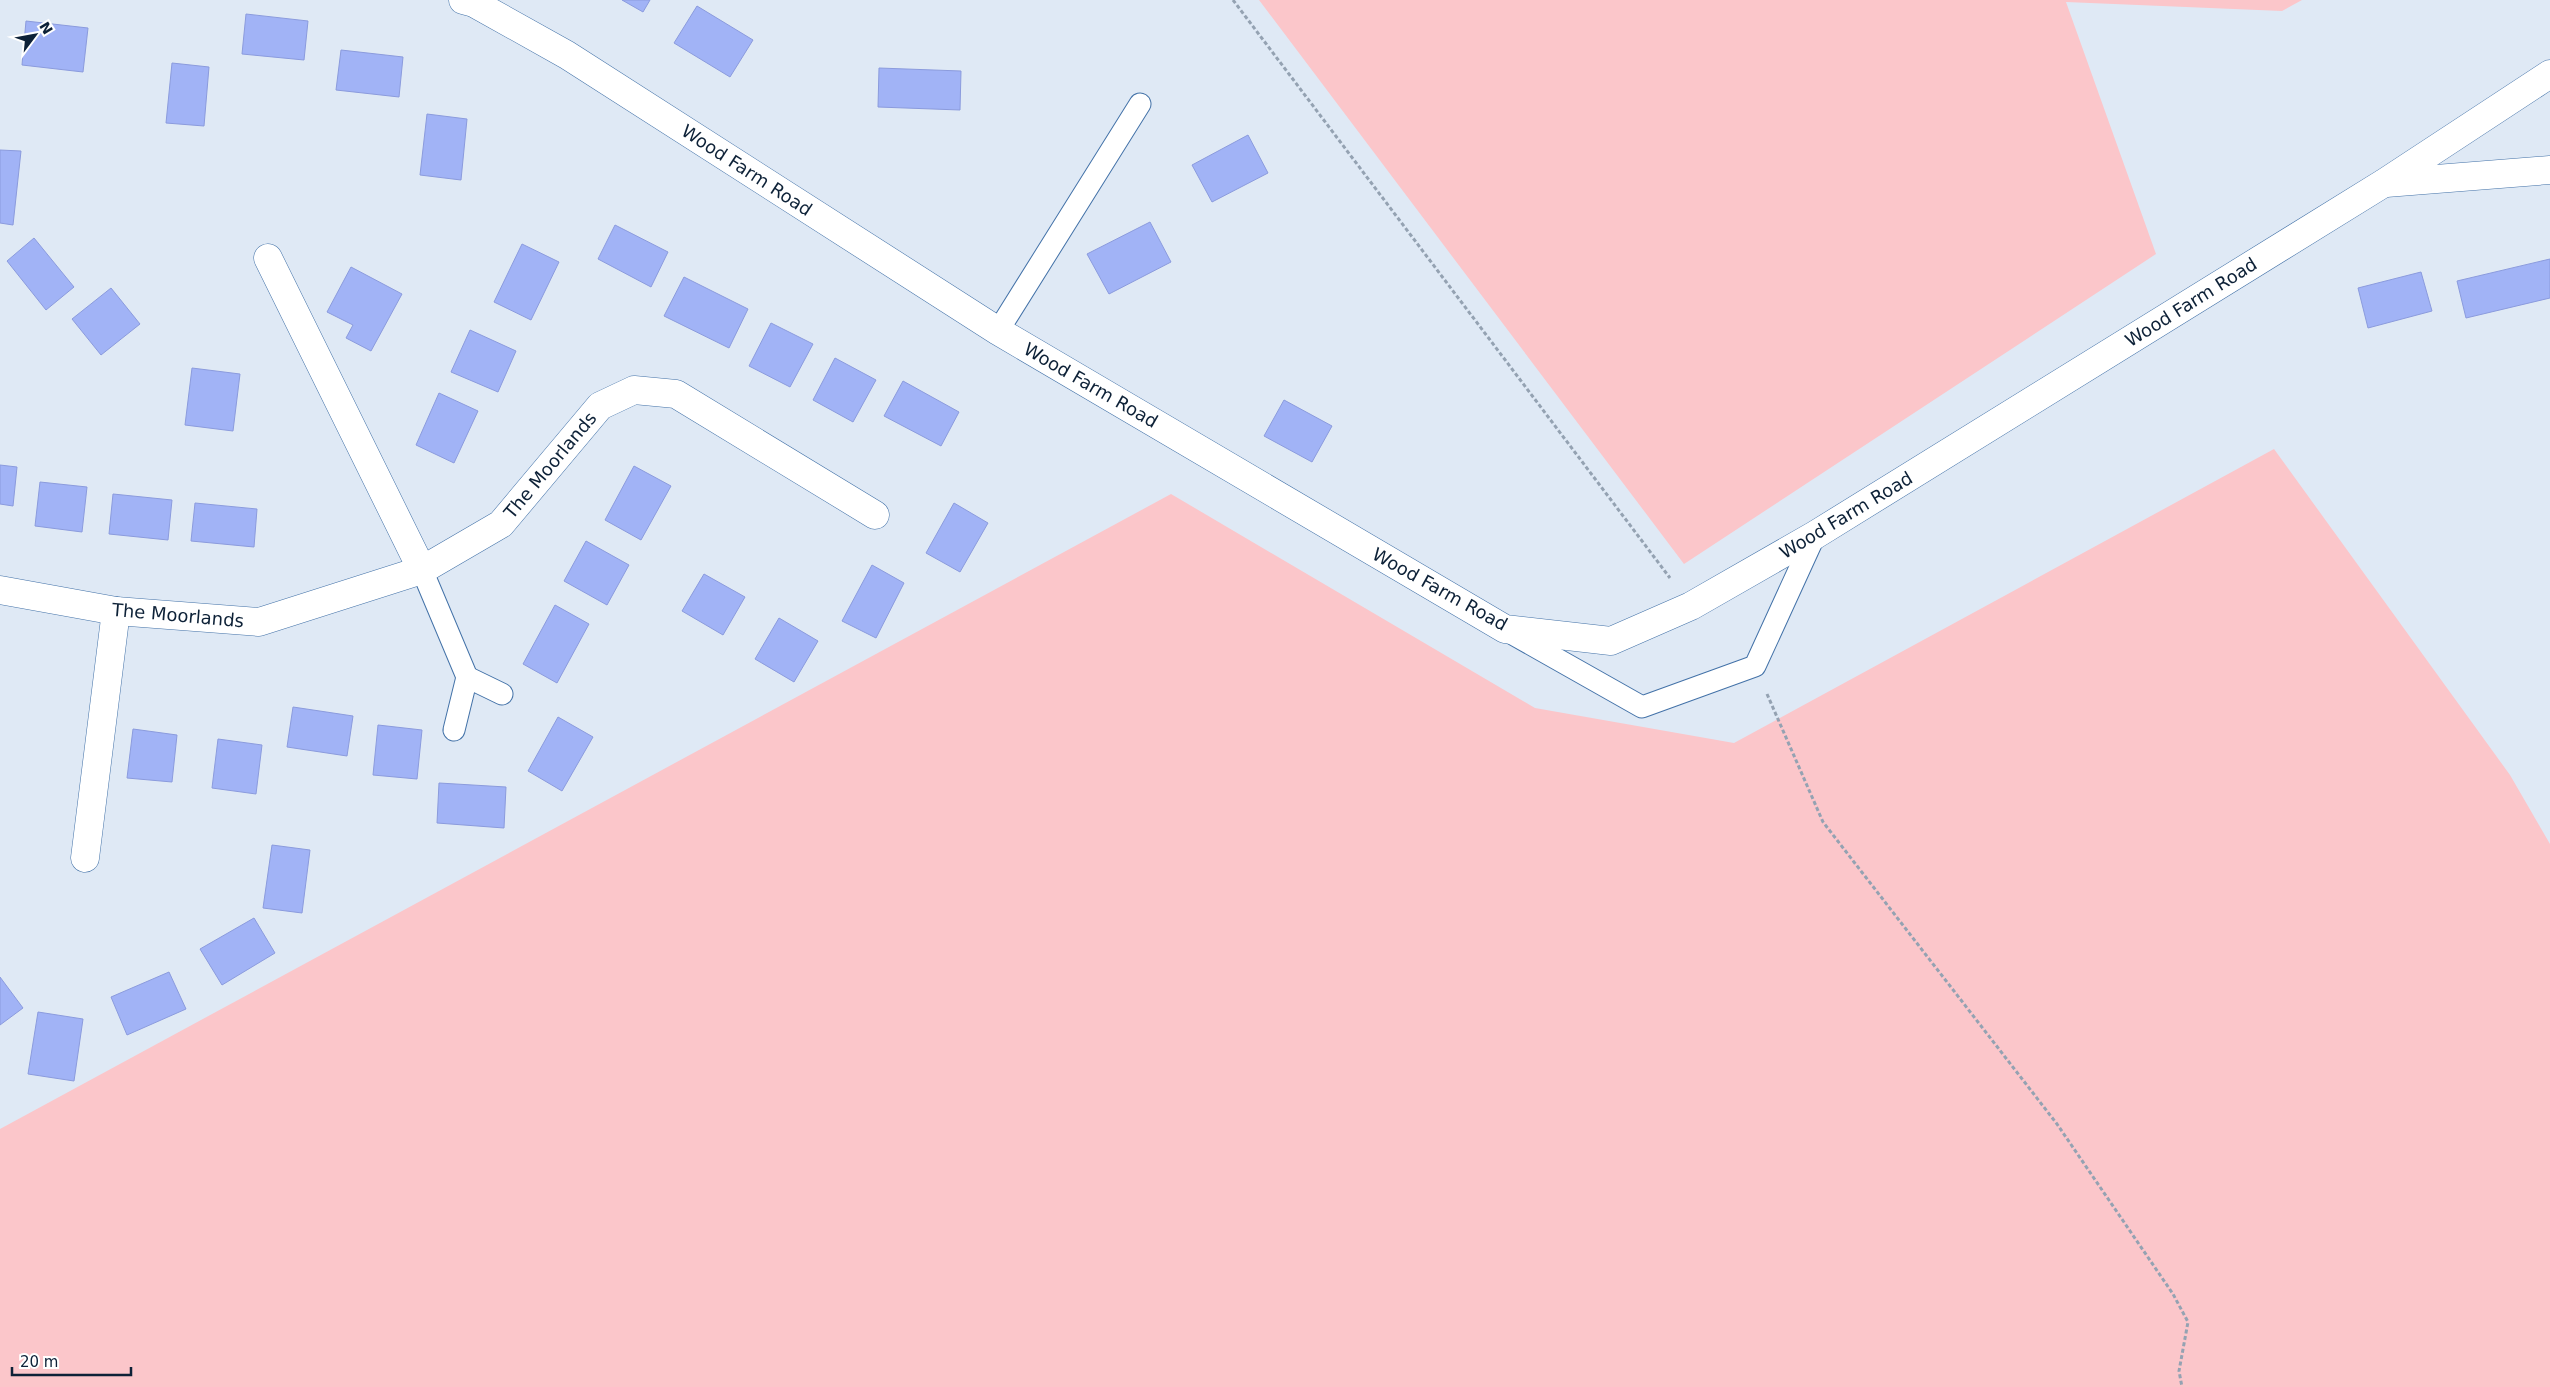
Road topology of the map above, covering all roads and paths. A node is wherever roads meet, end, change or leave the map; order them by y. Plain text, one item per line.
1 (1234, 0) edge
2 (471, 1) edge
3 (2550, 74) edge
4 (1140, 104) dead end
5 (2550, 170) edge
6 (2384, 183) junction
7 (268, 258) dead end
8 (998, 330) junction
9 (876, 515) dead end
10 (1815, 534) junction
11 (422, 570) junction
12 (0, 590) edge
13 (1691, 606) junction
14 (116, 611) junction
15 (1505, 629) junction
16 (1755, 666) junction
17 (467, 676) junction
18 (502, 694) dead end
19 (454, 730) dead end
20 (85, 858) dead end
21 (2182, 1387) edge

1 - 13 path
2 - 8 street, Wood Farm Road
3 - 6 street, Wood Farm Road
4 - 8 lane
5 - 6 street
6 - 10 street, Wood Farm Road
7 - 11 street
8 - 15 street, Wood Farm Road
9 - 11 street, The Moorlands
10 - 13 street, Wood Farm Road
10 - 16 lane
11 - 14 street, The Moorlands
11 - 17 lane
12 - 14 street, The Moorlands
13 - 15 street, Wood Farm Road
14 - 20 street
15 - 16 lane
16 - 21 path
17 - 18 lane
17 - 19 lane

